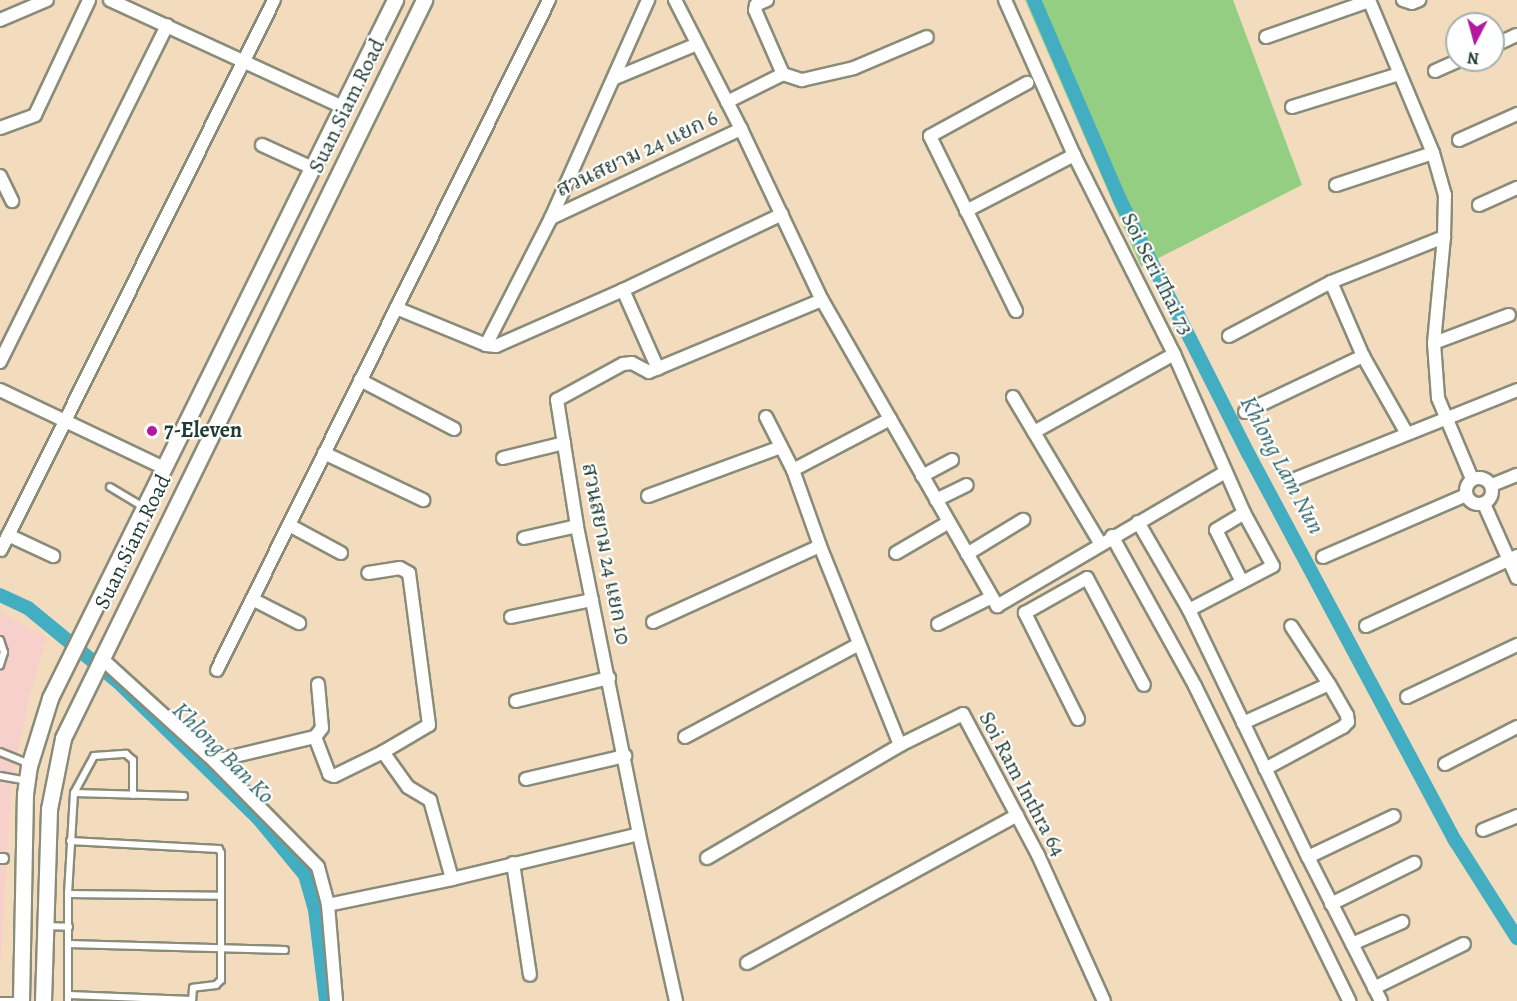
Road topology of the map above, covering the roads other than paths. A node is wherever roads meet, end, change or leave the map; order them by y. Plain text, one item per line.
1 (47, 0) edge
2 (90, 0) edge
3 (110, 0) edge
4 (274, 0) edge
5 (394, 0) edge
6 (424, 0) edge
7 (549, 0) edge
8 (648, 0) edge
9 (675, 0) edge
10 (767, 0) edge
11 (1005, 0) edge
12 (1403, 0) edge
13 (1419, 0) edge
14 (1369, 1) edge
15 (0, 20) edge
16 (167, 25) junction
17 (1266, 37) dead end
18 (927, 38) dead end
19 (697, 44) junction
20 (244, 61) junction
21 (1445, 67) edge
22 (1435, 71) dead end
23 (783, 74) junction
24 (1400, 74) junction
25 (615, 78) junction
26 (1028, 83) dead end
27 (727, 102) junction
28 (340, 106) junction
29 (1292, 107) dead end
30 (1517, 114) edge
31 (0, 128) edge
32 (741, 129) junction
33 (1459, 140) dead end
34 (262, 145) dead end
35 (1433, 153) junction
36 (1074, 155) junction
37 (310, 167) junction
38 (0, 176) edge
39 (1336, 185) dead end
40 (1517, 188) edge
41 (12, 201) dead end
42 (1479, 205) dead end
43 (966, 211) junction
44 (782, 214) junction
45 (551, 218) junction
46 (1444, 237) junction
47 (1331, 282) junction
48 (623, 290) junction
49 (822, 300) junction
50 (396, 308) junction
51 (1016, 311) dead end
52 (1509, 315) dead end
53 (1229, 336) dead end
54 (1434, 343) junction
55 (486, 345) junction
56 (1174, 354) junction
57 (1363, 357) junction
58 (0, 362) edge
59 (658, 369) junction
60 (360, 380) junction
61 (0, 390) edge
62 (1517, 390) edge
63 (1013, 397) dead end
64 (1245, 412) dead end
65 (766, 417) dead end
66 (1447, 418) junction
67 (890, 419) junction
68 (66, 422) junction
69 (454, 429) dead end
70 (1034, 432) junction
71 (1406, 432) junction
72 (564, 443) junction
73 (781, 447) junction
74 (324, 453) junction
75 (503, 458) dead end
76 (952, 460) dead end
77 (164, 468) junction
78 (793, 470) junction
79 (1225, 472) junction
80 (1517, 475) edge
81 (922, 476) junction
82 (1472, 479) junction
83 (1290, 481) dead end
84 (967, 485) dead end
85 (1492, 485) junction
86 (110, 487) dead end
87 (1466, 495) junction
88 (648, 496) dead end
89 (423, 500) dead end
90 (936, 500) junction
91 (1484, 504) junction
92 (144, 507) junction
93 (1244, 513) junction
94 (1023, 520) dead end
95 (949, 522) junction
96 (1138, 522) junction
97 (289, 525) junction
98 (577, 526) junction
99 (8, 535) junction
100 (1112, 537) junction
101 (524, 538) dead end
102 (1100, 543) junction
103 (820, 546) junction
104 (1, 550) edge
105 (341, 553) dead end
106 (896, 553) dead end
107 (967, 554) junction
108 (52, 556) dead end
109 (1323, 557) dead end
110 (1513, 558) edge
111 (1074, 560) junction
112 (368, 573) dead end
113 (1087, 578) junction
114 (1517, 578) edge
115 (1242, 582) junction
116 (992, 597) junction
117 (252, 599) junction
118 (592, 600) junction
119 (1189, 610) junction
120 (511, 616) dead end
121 (653, 622) dead end
122 (298, 623) dead end
123 (938, 624) dead end
124 (1290, 626) dead end
125 (1366, 626) dead end
126 (0, 640) edge
127 (859, 644) junction
128 (1517, 645) edge
129 (101, 658) junction
130 (0, 665) edge
131 (217, 670) dead end
132 (609, 678) junction
133 (318, 684) dead end
134 (1329, 684) junction
135 (1144, 685) dead end
136 (1407, 697) dead end
137 (516, 701) dead end
138 (1078, 720) dead end
139 (1243, 723) junction
140 (1517, 727) edge
141 (315, 737) junction
142 (685, 737) dead end
143 (900, 745) junction
144 (0, 752) edge
145 (383, 752) junction
146 (626, 756) junction
147 (214, 761) junction
148 (30, 764) junction
149 (1445, 764) dead end
150 (1265, 769) junction
151 (0, 776) edge
152 (526, 779) dead end
153 (27, 781) junction
154 (74, 793) junction
155 (133, 795) junction
156 (184, 796) dead end
157 (1017, 815) junction
158 (1394, 816) dead end
159 (1517, 816) edge
160 (1483, 830) dead end
161 (639, 834) junction
162 (70, 841) junction
163 (1308, 857) junction
164 (707, 858) dead end
165 (513, 863) junction
166 (1414, 863) dead end
167 (452, 879) junction
168 (68, 894) junction
169 (221, 896) junction
170 (1331, 904) junction
171 (328, 905) junction
172 (45, 920) junction
173 (1402, 922) dead end
174 (69, 927) junction
175 (68, 944) junction
176 (1352, 944) junction
177 (1464, 944) dead end
178 (222, 949) junction
179 (285, 950) dead end
180 (747, 963) dead end
181 (530, 975) dead end
182 (1374, 988) junction
183 (69, 998) edge
184 (0, 1001) edge
185 (21, 1001) edge
186 (29, 1001) edge
187 (43, 1001) edge
188 (192, 1001) edge
189 (336, 1001) edge
190 (676, 1001) edge
191 (1104, 1001) edge
192 (1349, 1001) edge
193 (1381, 1001) edge

1 - 15 street
2 - 31 street
3 - 16 street
4 - 20 street
5 - 28 street, Suan Siam Road
6 - 129 street, Suan Siam Road
7 - 50 street
8 - 25 street
9 - 19 street
10 - 23 street
11 - 36 street, Soi Seri Thai 73
12 - 13 street
14 - 17 street
14 - 24 street
16 - 20 street
16 - 58 street
18 - 23 street
19 - 25 street
19 - 27 street
20 - 28 street
20 - 68 street
21 - 22 street
23 - 27 street
24 - 29 street
24 - 35 street
25 - 45 street
26 - 43 street
27 - 32 street
28 - 37 street, Suan Siam Road
30 - 33 street
32 - 44 street
32 - 45 street, สวนสยาม 24 แยก 6
34 - 37 street
35 - 39 street
35 - 46 street
36 - 43 street
36 - 56 street, Soi Seri Thai 73
37 - 77 street, Suan Siam Road
38 - 41 street
40 - 42 street
43 - 51 street
44 - 48 street
44 - 49 street
45 - 55 street
46 - 47 street
46 - 54 street
47 - 53 street
47 - 57 street
48 - 55 street
48 - 59 street
49 - 59 street
49 - 67 street
50 - 55 street
50 - 60 street
52 - 54 street
54 - 66 street
56 - 70 street
56 - 79 street, Soi Seri Thai 73
57 - 64 street
57 - 71 street
59 - 72 street, สวนสยาม 24 แยก 10
60 - 69 street
60 - 74 street
61 - 68 street
62 - 66 street
63 - 70 street
65 - 73 street
66 - 71 street
66 - 82 street
67 - 78 street
67 - 81 street
68 - 77 street
68 - 99 street
70 - 102 street
71 - 83 street
72 - 75 street
72 - 98 street, สวนสยาม 24 แยก 10
73 - 78 street
73 - 88 street
74 - 89 street
74 - 97 street
76 - 81 street
77 - 92 street, Suan Siam Road
78 - 103 street
79 - 93 street, Soi Seri Thai 73
79 - 96 street
80 - 85 street
81 - 90 street
82 - 85 street
82 - 87 street
84 - 90 street
85 - 91 street
86 - 92 lane
87 - 91 street
87 - 109 street
90 - 95 street
91 - 110 street
92 - 148 street, Suan Siam Road
93 - 115 street
93 - 115 street, Soi Seri Thai 73
94 - 107 street
95 - 106 street
95 - 107 street
96 - 100 street
96 - 119 street
97 - 105 street
97 - 117 street
98 - 101 street
98 - 118 street, สวนสยาม 24 แยก 10
99 - 104 street
99 - 108 street
100 - 102 street
100 - 192 street
102 - 111 street
103 - 121 street
103 - 127 street
107 - 116 street
110 - 114 street
110 - 125 street
111 - 113 street
111 - 116 street
112 - 145 street
113 - 135 street
113 - 138 street
115 - 119 street
116 - 123 street
117 - 122 street
117 - 131 street
118 - 120 street
118 - 132 street, สวนสยาม 24 แยก 10
119 - 139 street
124 - 134 street
126 - 130 lane
127 - 142 street
127 - 143 street
128 - 136 street
129 - 147 street
129 - 172 street, Suan Siam Road
132 - 137 street
132 - 146 street, สวนสยาม 24 แยก 10
133 - 141 street
134 - 139 street
134 - 150 street
139 - 150 street
140 - 149 street
141 - 145 street
141 - 147 street
143 - 157 street, Soi Ram Inthra 64
143 - 164 street
144 - 148 lane
145 - 167 street
146 - 152 street
146 - 161 street, สวนสยาม 24 แยก 10
147 - 171 street
148 - 153 street, Suan Siam Road
150 - 163 street
151 - 153 lane
153 - 185 street, Suan Siam Road
154 - 155 lane
154 - 155 lane
154 - 162 lane
155 - 156 lane
157 - 180 street
157 - 191 street, Soi Ram Inthra 64
158 - 163 street
159 - 160 street
161 - 165 street
161 - 190 street, สวนสยาม 24 แยก 10
162 - 168 lane
162 - 169 lane
163 - 170 street
165 - 167 street
165 - 181 street
166 - 170 street
167 - 171 street
168 - 169 lane
168 - 174 lane
169 - 178 lane
170 - 176 street
171 - 189 street
172 - 174 lane
172 - 186 street
172 - 187 street, Suan Siam Road
173 - 176 street
174 - 175 lane
175 - 178 lane
175 - 183 lane
176 - 182 street
177 - 182 street
178 - 179 lane
178 - 188 lane
182 - 193 street
183 - 188 lane
184 - 185 lane

